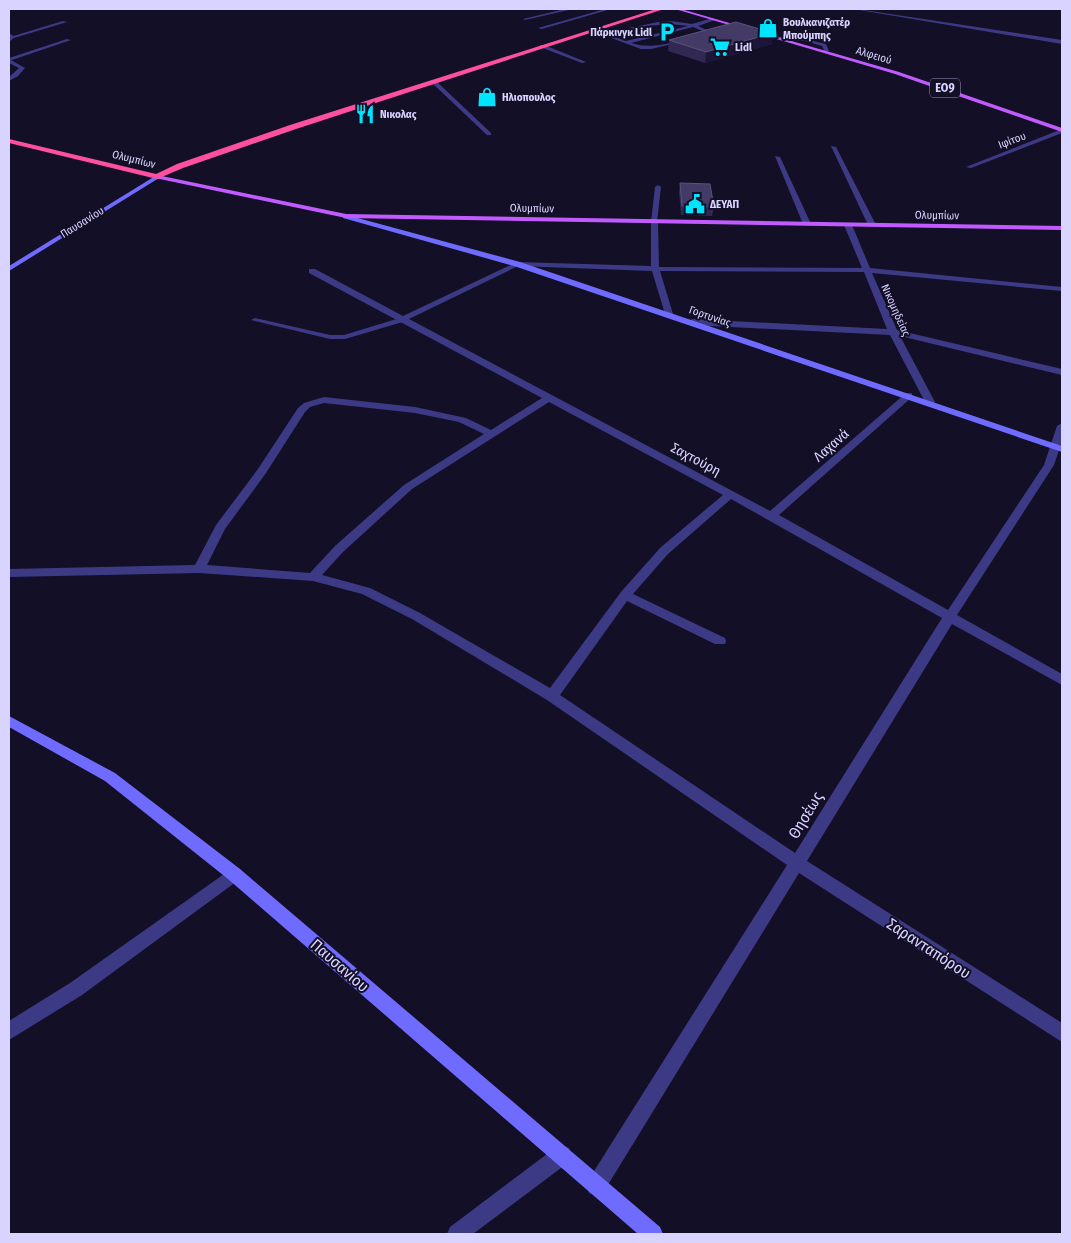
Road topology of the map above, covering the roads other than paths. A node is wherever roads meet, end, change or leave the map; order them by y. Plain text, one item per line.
1 (571, 9) edge
2 (609, 9) edge
3 (661, 9) edge
4 (677, 9) edge
5 (859, 9) edge
6 (713, 19) junction
7 (525, 20) dead end
8 (65, 22) dead end
9 (694, 26) junction
10 (540, 28) dead end
11 (592, 30) junction
12 (607, 34) junction
13 (10, 37) edge
14 (695, 38) edge
15 (69, 40) dead end
16 (687, 40) edge
17 (627, 42) junction
18 (1062, 42) edge
19 (542, 46) junction
20 (9, 60) edge
21 (584, 62) dead end
22 (9, 79) edge
23 (433, 81) junction
24 (1062, 122) edge
25 (1052, 126) junction
26 (1062, 130) edge
27 (489, 134) dead end
28 (9, 141) edge
29 (833, 147) dead end
30 (777, 157) dead end
31 (969, 167) dead end
32 (156, 177) junction
33 (658, 187) dead end
34 (346, 216) junction
35 (654, 222) junction
36 (807, 224) junction
37 (848, 225) junction
38 (872, 225) junction
39 (1062, 228) edge
40 (517, 264) junction
41 (9, 269) edge
42 (655, 270) junction
43 (868, 270) junction
44 (312, 271) dead end
45 (1062, 289) edge
46 (669, 314) junction
47 (402, 319) junction
48 (255, 320) dead end
49 (692, 322) junction
50 (893, 332) junction
51 (1062, 372) edge
52 (909, 395) junction
53 (550, 397) junction
54 (930, 402) junction
55 (1062, 426) edge
56 (492, 434) junction
57 (1060, 448) edge
58 (731, 494) junction
59 (771, 516) junction
60 (199, 569) junction
61 (9, 573) edge
62 (313, 577) junction
63 (625, 595) junction
64 (949, 617) junction
65 (720, 641) dead end
66 (1062, 680) edge
67 (552, 696) junction
68 (9, 721) edge
69 (797, 863) junction
70 (234, 874) junction
71 (9, 1031) edge
72 (1062, 1033) edge
73 (562, 1155) junction
74 (596, 1186) junction
75 (456, 1234) edge
76 (653, 1234) edge

1 - 7 street
2 - 10 lane
3 - 11 highway
4 - 6 main road, Αλφειού / ΕΟ9
5 - 18 street
6 - 9 lane
6 - 25 main road, Αλφειού / ΕΟ9
8 - 13 lane
9 - 12 lane
9 - 14 lane
9 - 17 lane
11 - 12 lane
11 - 19 highway
12 - 17 lane
15 - 20 lane
16 - 17 lane
19 - 21 lane
19 - 23 highway
20 - 22 street
23 - 27 lane
23 - 32 highway
24 - 25 street
25 - 26 main road, Αλφειού / ΕΟ9
26 - 31 street, Ιφίτου
28 - 32 highway, Ολυμπίων
29 - 38 street
30 - 36 street
32 - 34 main road, Ολυμπίων
32 - 41 main road, Παυσανίου
33 - 35 lane
34 - 35 main road, Ολυμπίων
34 - 40 main road, Γορτυνίας
35 - 36 main road, Ολυμπίων
35 - 42 street
36 - 37 main road, Ολυμπίων
37 - 38 main road, Ολυμπίων
37 - 43 street, Νικομηδείας
38 - 39 main road, Ολυμπίων
40 - 42 street
40 - 46 main road, Γορτυνίας
40 - 47 street
42 - 43 street
42 - 46 street
43 - 45 street
43 - 50 street, Νικομηδείας
44 - 47 street, Σαχτούρη
46 - 49 main road, Γορτυνίας
47 - 48 lane
47 - 53 street, Σαχτούρη
49 - 50 street
49 - 52 main road, Γορτυνίας
50 - 51 street
50 - 54 street, Νικομηδείας
52 - 54 main road, Γορτυνίας
52 - 59 street, Λαχανά
53 - 56 street
53 - 58 street, Σαχτούρη
54 - 57 main road, Γορτυνίας
55 - 57 street, Θησέως
56 - 60 street
56 - 62 street
57 - 64 street, Θησέως
58 - 59 street, Σαχτούρη
58 - 63 street
59 - 64 street, Σαχτούρη
60 - 61 street, Σαρανταπόρου
60 - 62 street, Σαρανταπόρου
62 - 67 street, Σαρανταπόρου
63 - 65 street
63 - 67 street
64 - 66 street, Σαχτούρη
64 - 69 street, Θησέως
67 - 69 street, Σαρανταπόρου
68 - 70 main road, Παυσανίου
69 - 72 street, Σαρανταπόρου
69 - 74 street, Θησέως
70 - 71 street
70 - 73 main road, Παυσανίου
73 - 74 main road, Παυσανίου
73 - 75 street
74 - 76 main road, Παυσανίου

